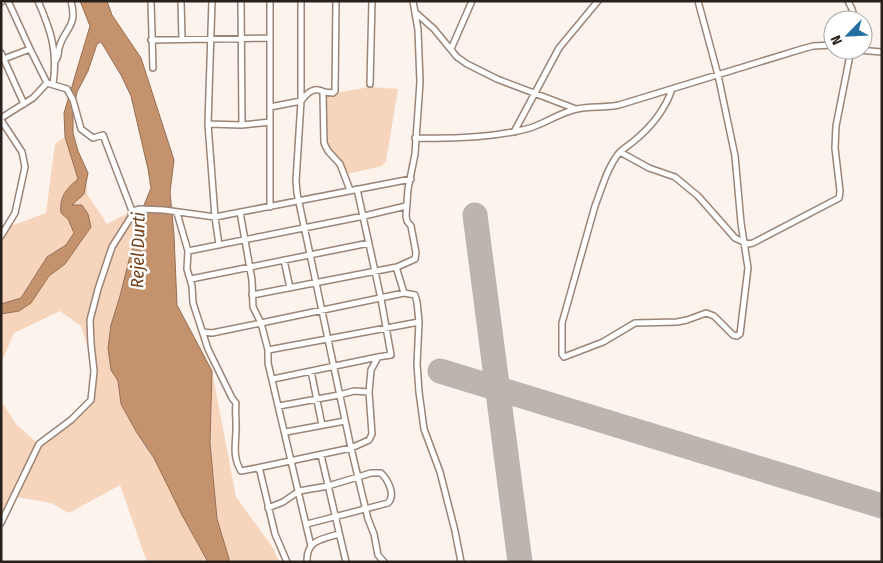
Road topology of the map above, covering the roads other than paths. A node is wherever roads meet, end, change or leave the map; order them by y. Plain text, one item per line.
1 (8, 1) edge
2 (38, 1) edge
3 (71, 1) edge
4 (151, 1) edge
5 (181, 1) edge
6 (212, 1) edge
7 (241, 1) edge
8 (270, 1) edge
9 (301, 1) edge
10 (336, 1) edge
11 (372, 1) edge
12 (413, 1) edge
13 (472, 1) edge
14 (598, 1) edge
15 (698, 1) edge
16 (416, 14) junction
17 (241, 38) junction
18 (270, 38) junction
19 (182, 39) junction
20 (211, 39) junction
21 (152, 40) junction
22 (823, 45) edge
23 (30, 49) junction
24 (450, 49) junction
25 (1, 53) edge
26 (3, 60) edge
27 (56, 60) junction
28 (849, 60) edge
29 (153, 68) dead end
30 (718, 75) junction
31 (46, 82) junction
32 (53, 84) junction
33 (370, 84) dead end
34 (672, 89) junction
35 (324, 92) junction
36 (534, 93) junction
37 (301, 101) junction
38 (24, 104) junction
39 (270, 107) junction
40 (576, 109) junction
41 (1, 119) edge
42 (270, 122) junction
43 (208, 124) junction
44 (242, 125) junction
45 (514, 132) junction
46 (415, 138) junction
47 (620, 152) junction
48 (411, 179) junction
49 (357, 189) junction
50 (350, 190) junction
51 (299, 202) junction
52 (406, 206) junction
53 (270, 207) junction
54 (132, 211) junction
55 (177, 212) junction
56 (240, 212) junction
57 (364, 216) junction
58 (215, 217) junction
59 (304, 227) junction
60 (1, 236) edge
61 (244, 240) junction
62 (369, 243) junction
63 (743, 243) junction
64 (219, 246) junction
65 (188, 251) junction
66 (310, 254) junction
67 (284, 260) junction
68 (250, 267) junction
69 (397, 267) junction
70 (375, 270) junction
71 (191, 279) junction
72 (316, 283) junction
73 (290, 288) junction
74 (404, 293) junction
75 (252, 295) junction
76 (382, 299) junction
77 (322, 310) junction
78 (419, 322) junction
79 (261, 323) junction
80 (385, 328) junction
81 (203, 332) junction
82 (328, 338) junction
83 (268, 350) junction
84 (378, 357) junction
85 (333, 367) junction
86 (311, 371) junction
87 (273, 379) junction
88 (369, 392) junction
89 (339, 396) junction
90 (316, 398) junction
91 (280, 406) junction
92 (345, 421) junction
93 (322, 425) junction
94 (286, 432) junction
95 (351, 448) junction
96 (321, 455) junction
97 (291, 459) junction
98 (257, 468) junction
99 (358, 477) junction
100 (328, 486) junction
101 (299, 491) junction
102 (268, 508) junction
103 (366, 509) junction
104 (335, 517) junction
105 (1, 523) edge
106 (306, 524) junction
107 (339, 534) junction
108 (311, 546) junction
109 (287, 562) edge
110 (307, 562) edge
111 (346, 562) edge
112 (384, 562) edge
113 (461, 562) edge

1 - 23 street
2 - 27 street
3 - 27 street
4 - 21 street
5 - 19 street
6 - 20 street
7 - 17 street
8 - 18 street
9 - 37 street
10 - 35 street
11 - 33 street
12 - 16 street
13 - 24 street
14 - 36 street
15 - 30 street
16 - 24 street
16 - 46 street
17 - 18 street
17 - 20 street
17 - 44 street
18 - 39 street
19 - 20 street
19 - 21 street
20 - 43 street
21 - 29 street
22 - 30 street
23 - 26 street
23 - 31 street
24 - 36 street
25 - 26 street
26 - 38 street
27 - 32 street
28 - 63 street
30 - 34 street
30 - 63 street
31 - 32 street
31 - 38 street
32 - 54 street
34 - 40 street
34 - 47 street
35 - 37 street
35 - 50 street
36 - 40 street
36 - 45 street
37 - 39 street
37 - 51 street
38 - 41 street
39 - 42 street
40 - 45 street
41 - 60 street
42 - 44 street
42 - 53 street
43 - 44 street
43 - 58 street
45 - 46 street
46 - 48 street
47 - 63 street
47 - 63 street
48 - 49 street
48 - 52 street
49 - 50 street
49 - 57 street
50 - 51 street
51 - 53 street
51 - 59 street
52 - 57 street
52 - 69 street
53 - 56 street
54 - 55 street
54 - 105 street
55 - 58 street
55 - 65 street
56 - 58 street
56 - 61 street
57 - 59 street
57 - 62 street
58 - 64 street
59 - 61 street
59 - 66 street
61 - 64 street
61 - 68 street
62 - 66 street
62 - 70 street
64 - 65 street
65 - 71 street
66 - 67 street
66 - 72 street
67 - 68 street
67 - 73 street
68 - 71 street
68 - 75 street
69 - 70 street
69 - 74 street
70 - 72 street
70 - 76 street
71 - 81 street
72 - 73 street
72 - 77 street
73 - 75 street
74 - 76 street
74 - 78 street
75 - 79 street
76 - 77 street
76 - 80 street
77 - 79 street
77 - 82 street
78 - 80 street
78 - 113 street
79 - 81 street
79 - 83 street
80 - 82 street
80 - 84 street
81 - 98 street
82 - 83 street
82 - 85 street
83 - 87 street
84 - 85 street
84 - 88 street
85 - 86 street
85 - 89 street
86 - 87 street
86 - 90 street
87 - 91 street
88 - 89 street
88 - 95 street
89 - 90 street
89 - 92 street
90 - 91 street
90 - 93 street
91 - 94 street
92 - 93 street
92 - 95 street
93 - 94 street
94 - 97 street
95 - 96 street
95 - 99 street
96 - 97 street
96 - 100 street
97 - 98 street
97 - 101 street
98 - 102 street
99 - 100 street
99 - 103 street
99 - 103 street
100 - 101 street
100 - 104 street
101 - 102 street
101 - 106 street
102 - 109 street
103 - 104 street
103 - 112 street
104 - 106 street
104 - 107 street
106 - 108 street
107 - 108 street
107 - 111 street
108 - 110 street

